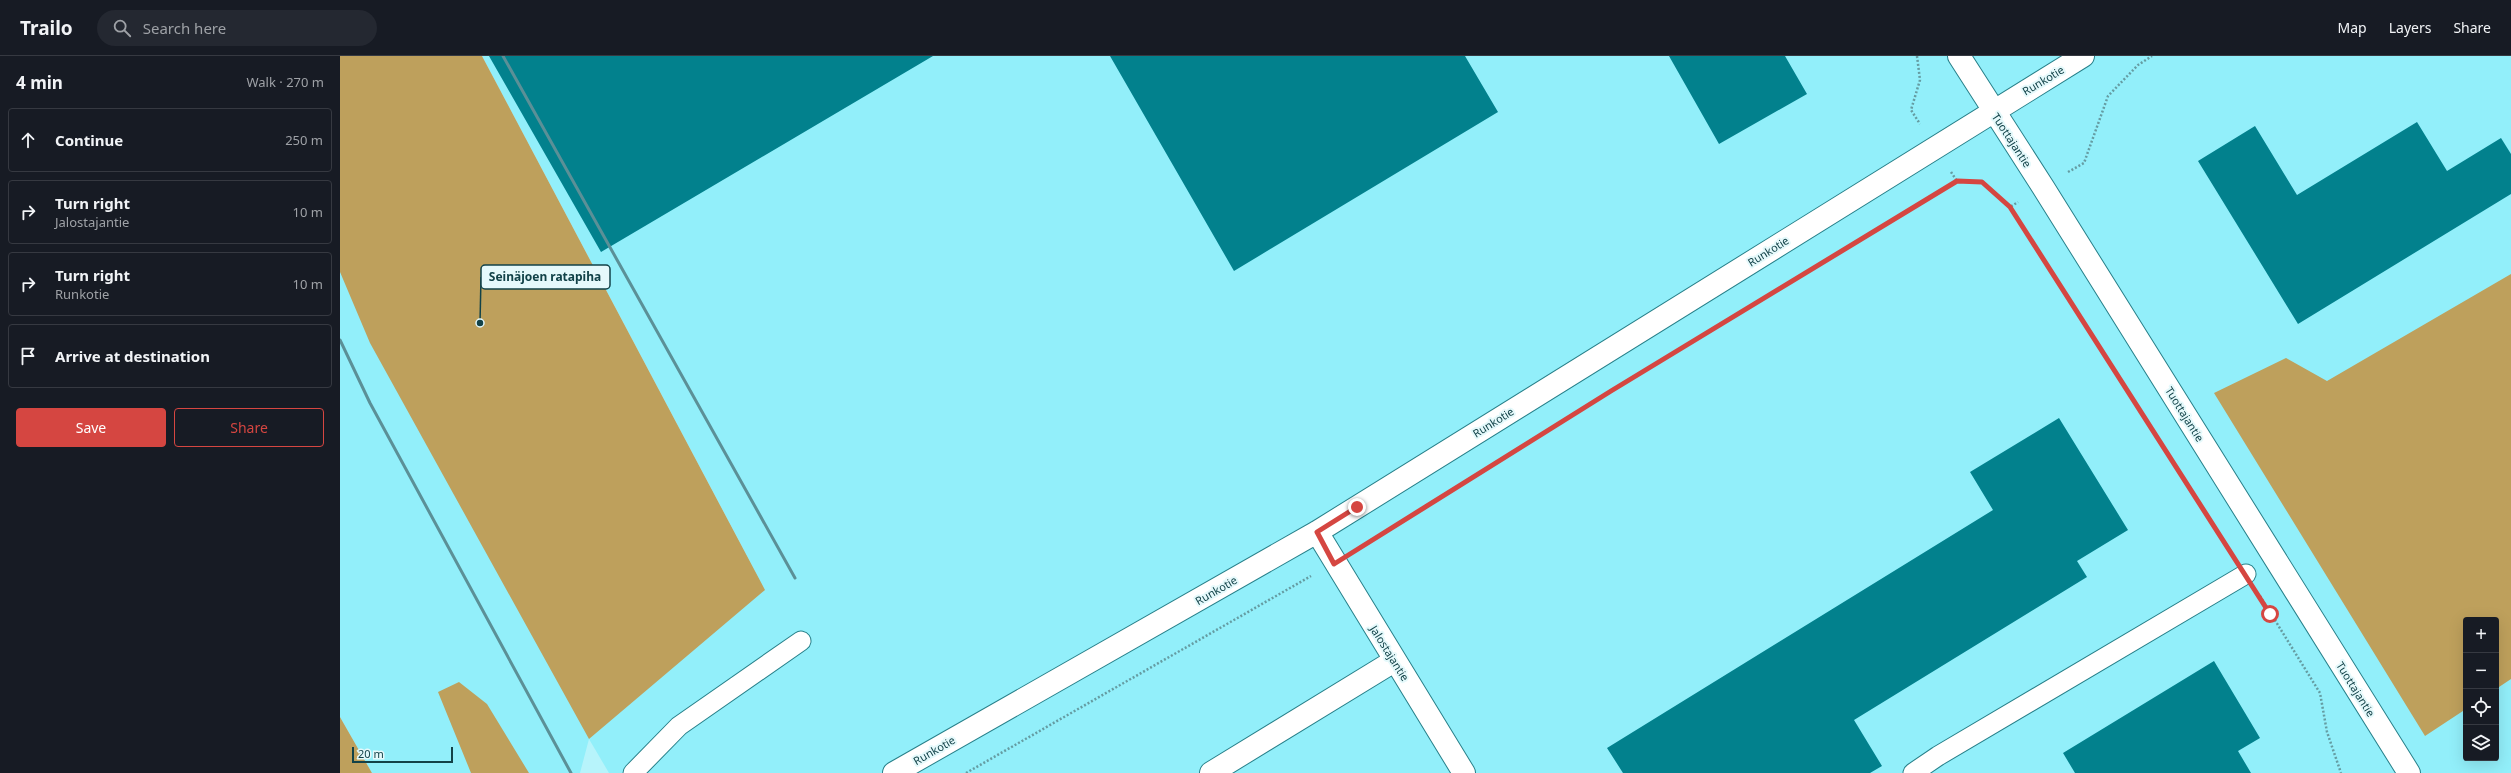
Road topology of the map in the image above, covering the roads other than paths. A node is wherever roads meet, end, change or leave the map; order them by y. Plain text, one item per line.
1 (1959, 56) edge
2 (2083, 56) edge
3 (1993, 111) junction
4 (1317, 532) junction
5 (2246, 574) road end
6 (801, 641) dead end
7 (1394, 661) junction
8 (634, 773) edge
9 (894, 773) edge
10 (1211, 773) edge
11 (1464, 773) edge
12 (1914, 773) edge
13 (2409, 773) edge

1 - 3 street, Tuottajantie
2 - 3 street, Runkotie
3 - 4 street, Runkotie
3 - 13 street, Tuottajantie
4 - 7 street, Jalostajantie
4 - 9 street, Runkotie
5 - 12 lane
6 - 8 lane
7 - 10 street
7 - 11 street, Jalostajantie

